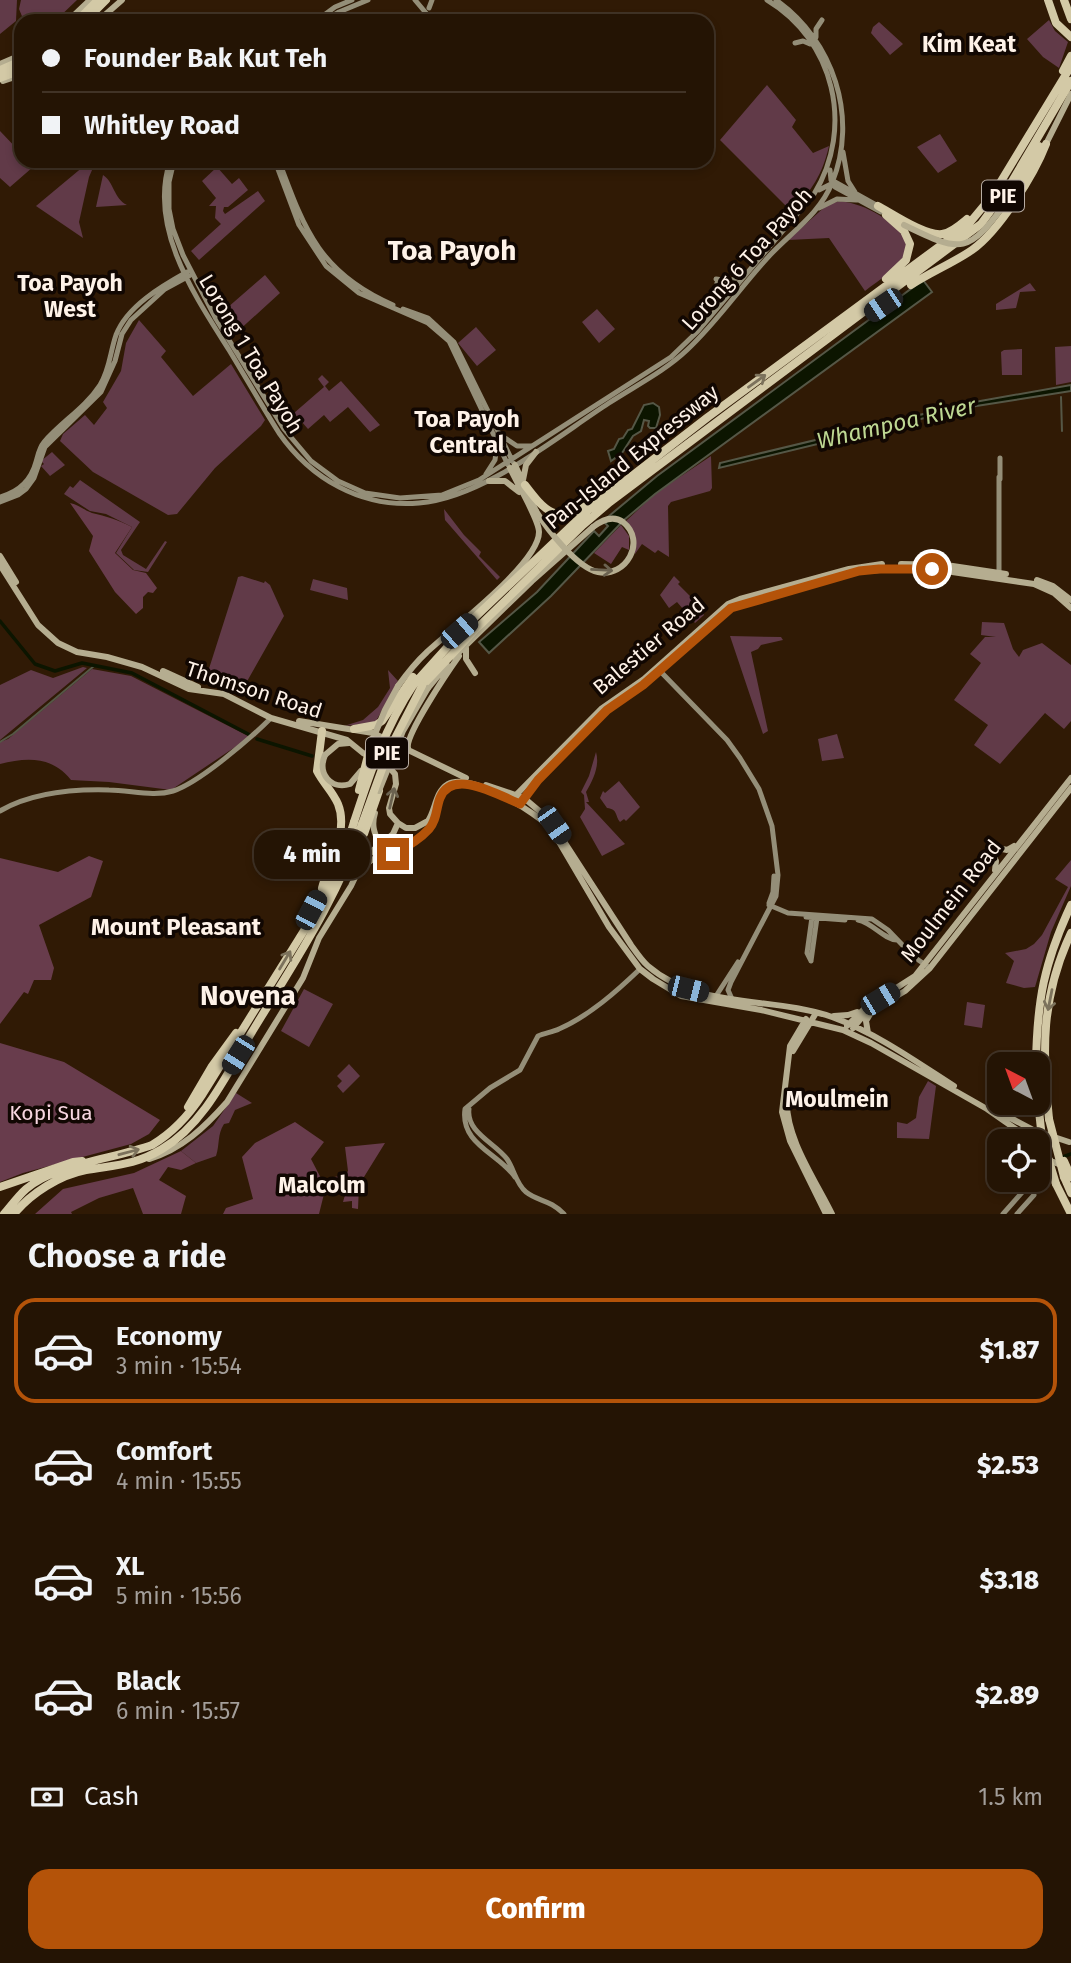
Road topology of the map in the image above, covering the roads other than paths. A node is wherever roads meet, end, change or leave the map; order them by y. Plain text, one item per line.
1 (98, 0) edge
2 (106, 0) edge
3 (116, 0) edge
4 (122, 0) edge
5 (352, 0) edge
6 (368, 0) edge
7 (415, 0) edge
8 (432, 0) edge
9 (767, 0) edge
10 (776, 0) edge
11 (1048, 0) edge
12 (1064, 0) edge
13 (113, 9) junction
14 (84, 14) edge
15 (92, 14) edge
16 (107, 14) edge
17 (326, 14) edge
18 (336, 14) edge
19 (1071, 19) edge
20 (822, 20) dead end
21 (1071, 37) edge
22 (795, 43) dead end
23 (815, 43) junction
24 (1071, 58) edge
25 (1071, 81) edge
26 (1071, 94) edge
27 (1054, 112) junction
28 (842, 142) junction
29 (1046, 144) junction
30 (831, 157) junction
31 (169, 168) edge
32 (171, 168) edge
33 (279, 168) edge
34 (280, 168) edge
35 (832, 183) junction
36 (1016, 186) junction
37 (855, 193) junction
38 (814, 194) junction
39 (992, 196) junction
40 (859, 200) junction
41 (878, 206) joint
42 (815, 212) junction
43 (886, 215) junction
44 (792, 222) junction
45 (802, 225) junction
46 (181, 265) junction
47 (751, 268) junction
48 (188, 274) junction
49 (173, 282) junction
50 (192, 289) junction
51 (716, 310) junction
52 (847, 313) junction
53 (823, 345) junction
54 (281, 431) junction
55 (501, 435) junction
56 (497, 442) junction
57 (537, 448) junction
58 (674, 453) junction
59 (1000, 458) dead end
60 (511, 463) junction
61 (627, 479) junction
62 (479, 480) junction
63 (489, 481) junction
64 (524, 484) junction
65 (523, 496) junction
66 (0, 499) edge
67 (587, 505) junction
68 (570, 545) junction
69 (0, 556) edge
70 (882, 564) dead end
71 (901, 564) dead end
72 (0, 565) edge
73 (999, 575) junction
74 (509, 579) junction
75 (1071, 600) edge
76 (1071, 608) edge
77 (470, 622) junction
78 (467, 646) junction
79 (660, 671) junction
80 (475, 673) dead end
81 (421, 686) junction
82 (271, 718) junction
83 (354, 729) junction
84 (319, 730) junction
85 (372, 740) junction
86 (351, 743) junction
87 (408, 749) junction
88 (322, 754) junction
89 (447, 768) junction
90 (1071, 778) edge
91 (450, 783) junction
92 (473, 784) junction
93 (531, 787) junction
94 (521, 788) junction
95 (1071, 788) edge
96 (379, 791) joint
97 (504, 792) junction
98 (518, 799) junction
99 (534, 805) junction
100 (435, 808) junction
101 (0, 811) edge
102 (536, 814) junction
103 (435, 818) junction
104 (363, 826) junction
105 (390, 835) junction
106 (413, 841) junction
107 (1020, 841) junction
108 (397, 852) junction
109 (381, 856) junction
110 (776, 866) junction
111 (993, 875) junction
112 (583, 876) junction
113 (354, 882) junction
114 (322, 888) junction
115 (776, 896) junction
116 (1071, 905) edge
117 (769, 907) junction
118 (779, 913) junction
119 (814, 917) junction
120 (764, 919) junction
121 (302, 931) junction
122 (1071, 933) edge
123 (809, 958) dead end
124 (927, 965) junction
125 (640, 968) junction
126 (716, 996) junction
127 (732, 999) junction
128 (869, 1009) junction
129 (813, 1012) junction
130 (829, 1016) junction
131 (808, 1021) junction
132 (851, 1025) junction
133 (846, 1031) junction
134 (868, 1033) junction
135 (1039, 1052) edge
136 (1041, 1052) edge
137 (474, 1100) junction
138 (1039, 1115) edge
139 (1048, 1115) edge
140 (1020, 1125) junction
141 (1023, 1129) edge
142 (1070, 1143) edge
143 (503, 1155) junction
144 (1050, 1157) edge
145 (106, 1159) junction
146 (498, 1159) junction
147 (143, 1160) junction
148 (1056, 1163) joint
149 (1071, 1166) edge
150 (515, 1177) junction
151 (1068, 1177) edge
152 (0, 1187) edge
153 (1022, 1192) edge
154 (1071, 1193) edge
155 (1034, 1195) dead end
156 (30, 1198) junction
157 (4, 1214) edge
158 (14, 1214) edge
159 (20, 1214) edge
160 (564, 1214) edge
161 (826, 1214) edge
162 (832, 1214) edge
163 (1003, 1214) edge
164 (1017, 1214) edge
165 (1068, 1214) edge

1 - 14 highway
2 - 15 highway
3 - 13 main road
4 - 13 main road
5 - 17 main road
6 - 18 main road
7 - 8 main road
9 - 23 main road, Lorong 6 Toa Payoh
10 - 23 main road, Lorong 6 Toa Payoh
11 - 21 highway
12 - 19 highway
13 - 16 main road
20 - 23 main road
22 - 23 main road
23 - 28 main road, Lorong 6 Toa Payoh
23 - 30 main road, Lorong 6 Toa Payoh
24 - 39 highway, Pan-Island Expressway / PIE
25 - 27 highway, Pan-Island Expressway / PIE
26 - 29 main road
27 - 36 highway
27 - 53 highway, Pan-Island Expressway / PIE
28 - 35 main road, Lorong 6 Toa Payoh
28 - 37 main road
29 - 36 main road
29 - 53 highway
30 - 35 main road
30 - 38 main road, Lorong 6 Toa Payoh
31 - 46 main road, Lorong 1 Toa Payoh
32 - 48 main road, Lorong 1 Toa Payoh
33 - 56 main road
34 - 55 main road
35 - 37 main road
35 - 38 main road
35 - 40 main road
35 - 42 main road, Lorong 6 Toa Payoh
36 - 43 main road, bridge
37 - 41 main road
38 - 44 main road, Lorong 6 Toa Payoh
39 - 41 highway
39 - 52 highway, Pan-Island Expressway / PIE
40 - 42 main road
40 - 43 main road
42 - 45 main road, Lorong 6 Toa Payoh
43 - 52 highway
44 - 45 main road
44 - 47 main road, Lorong 6 Toa Payoh
45 - 57 main road, Lorong 6 Toa Payoh
46 - 48 main road, Lorong 1 Toa Payoh
46 - 49 main road
47 - 51 main road, Lorong 6 Toa Payoh
47 - 51 main road
48 - 49 main road
48 - 50 main road, Lorong 1 Toa Payoh
48 - 54 main road, Lorong 1 Toa Payoh
49 - 50 main road
49 - 66 main road
50 - 54 main road, Lorong 1 Toa Payoh
51 - 57 main road, Lorong 6 Toa Payoh
61 -> 52 highway, Pan-Island Expressway / PIE
53 - 58 highway, Pan-Island Expressway / PIE
54 - 62 main road, Lorong 1 Toa Payoh
54 - 63 main road, Lorong 1 Toa Payoh
55 - 57 main road
55 - 60 main road
56 - 60 main road
56 - 62 main road
57 - 60 main road, Lorong 6 Toa Payoh
57 - 64 main road
58 - 68 highway
58 - 81 highway, Pan-Island Expressway / PIE
59 - 73 main road
60 - 62 main road, Lorong 1 Toa Payoh
60 - 63 main road, Lorong 1 Toa Payoh
60 - 64 main road
60 - 65 main road
61 - 67 highway
61 - 77 highway, Pan-Island Expressway / PIE
63 - 65 main road
64 - 67 highway
64 -> 68 main road, bridge
65 - 74 main road
67 - 74 highway
68 - 78 main road
69 - 83 main road, Thomson Road
70 - 94 main road, Balestier Road
71 - 73 main road, Balestier Road
72 - 82 main road, Thomson Road
73 - 75 main road, Balestier Road
73 - 76 main road, Balestier Road
73 - 79 main road, Balestier Road
74 - 85 main road, bridge
77 - 81 highway, Pan-Island Expressway / PIE
77 - 83 highway
78 - 80 main road
78 - 81 main road
78 - 87 main road
79 - 93 main road, Balestier Road
79 - 110 main road
81 - 96 main road, bridge
81 - 104 highway, Pan-Island Expressway / PIE, bridge
82 - 84 main road, Thomson Road
82 - 101 main road
83 - 87 main road, Thomson Road
84 - 86 main road, Thomson Road
84 - 88 highway
85 - 88 main road, bridge
85 - 104 highway, bridge
86 - 88 main road
105 -> 86 main road, Thomson Road
87 - 89 main road, Thomson Road
88 - 114 highway
89 - 91 main road
89 - 97 main road, Thomson Road
90 - 107 main road, Moulmein Road
91 - 92 main road, Thomson Road
91 - 100 main road
92 - 98 main road, Thomson Road
92 - 103 main road
93 - 98 main road, Balestier Road
93 - 99 main road
94 - 97 main road
94 - 98 main road, Balestier Road
95 - 124 main road, Moulmein Road
96 - 104 highway, bridge
97 - 98 main road, Thomson Road
98 - 99 main road, Thomson Road
98 - 102 main road, Thomson Road
99 - 102 main road
99 - 112 main road, Thomson Road
100 - 103 main road
100 - 105 main road
102 - 112 main road, Thomson Road
103 - 106 main road
104 - 105 main road
104 - 105 main road
104 - 114 highway
104 - 121 highway, Pan-Island Expressway / PIE
104 - 147 highway, Pan-Island Expressway / PIE
105 - 106 main road
105 - 108 main road
105 - 109 main road
105 - 113 main road
106 - 108 main road
107 - 111 main road, Moulmein Road
107 - 111 main road
108 - 109 main road
109 - 113 main road
110 - 115 main road
110 - 117 main road
111 - 124 main road, Moulmein Road
112 - 125 main road, Thomson Road
112 - 126 main road, Thomson Road
113 - 147 main road
114 - 121 highway
115 - 117 main road
115 - 118 main road
116 - 135 highway
117 - 118 main road
117 - 120 main road
117 - 126 main road
118 - 119 main road
118 - 120 main road
119 - 123 main road
119 - 124 main road
120 - 127 main road
145 -> 121 highway, Pan-Island Expressway / PIE
122 -> 136 highway
124 - 128 main road, Moulmein Road
125 - 131 main road, Thomson Road
125 - 137 main road
126 - 127 main road, Thomson Road
127 - 129 main road, Thomson Road
128 - 130 main road
128 - 132 main road, Moulmein Road
128 - 134 main road
129 - 130 main road, Thomson Road
129 - 131 main road
130 - 132 main road, Thomson Road
131 - 133 main road, Thomson Road
131 - 161 main road
131 - 162 main road
132 - 133 main road, Moulmein Road
132 - 134 main road, Thomson Road
133 - 140 main road, Thomson Road
134 - 140 main road, Thomson Road
137 - 143 main road
137 - 146 main road
138 - 165 highway, bridge
139 - 151 highway, bridge
140 - 141 main road, Thomson Road
140 - 142 main road, Thomson Road
143 - 146 main road
143 - 150 main road
144 - 148 main road
145 - 152 highway
145 - 157 highway
146 - 150 main road
147 - 156 highway, Pan-Island Expressway / PIE
148 - 149 main road
150 - 160 main road
151 - 154 highway
153 - 163 main road
155 - 164 main road
156 - 158 highway, Pan-Island Expressway / PIE
156 - 159 main road

